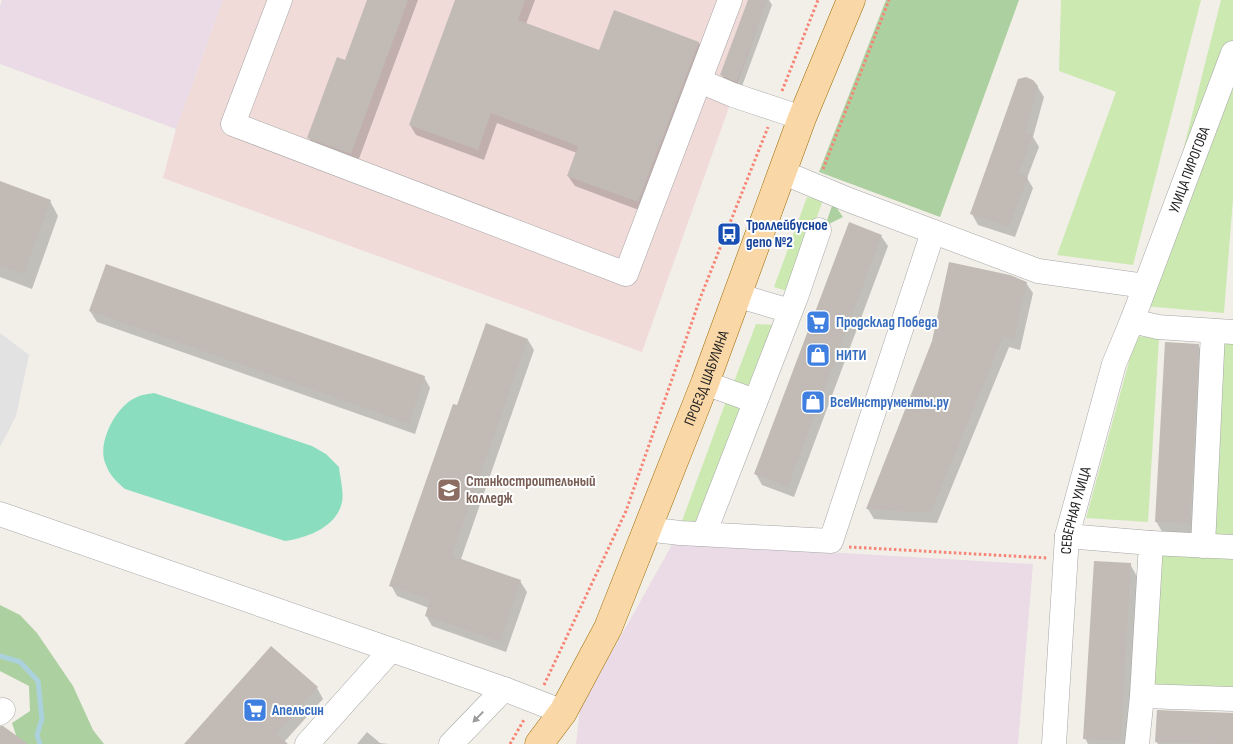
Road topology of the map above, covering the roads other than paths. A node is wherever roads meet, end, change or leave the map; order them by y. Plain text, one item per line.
1 (280, 0) edge
2 (730, 0) edge
3 (851, 0) edge
4 (1233, 53) edge
5 (700, 81) junction
6 (802, 118) junction
7 (782, 172) junction
8 (819, 230) dead end
9 (933, 232) junction
10 (1145, 286) junction
11 (736, 295) junction
12 (790, 311) junction
13 (1132, 321) junction
14 (1223, 331) edge
15 (705, 382) junction
16 (754, 401) junction
17 (0, 514) edge
18 (646, 529) junction
19 (704, 534) junction
20 (1067, 536) junction
21 (1151, 543) junction
22 (1203, 546) junction
23 (1233, 547) edge
24 (391, 650) junction
25 (504, 690) junction
26 (1142, 696) junction
27 (1233, 699) edge
28 (563, 712) junction
29 (307, 744) edge
30 (451, 744) edge
31 (538, 744) edge
32 (1054, 744) edge
33 (1137, 744) edge

1 - 5 street
2 - 5 street
3 - 6 main road, ПРОЕЗД ШАБУЛИНА
4 - 10 street, УЛИЦА ПИРОГОВА
5 - 6 street
6 - 7 main road, ПРОЕЗД ШАБУЛИНА
7 - 9 street
7 - 11 main road, ПРОЕЗД ШАБУЛИНА
8 - 12 street
9 - 10 street
9 - 19 street
10 - 13 street, СЕВЕРНАЯ УЛИЦА
11 - 12 street
11 - 15 main road, ПРОЕЗД ШАБУЛИНА
12 - 16 street
13 - 14 street
13 - 20 street, СЕВЕРНАЯ УЛИЦА
14 - 22 street
15 - 16 street
15 - 18 main road, ПРОЕЗД ШАБУЛИНА
16 - 19 street
17 - 24 street
18 - 19 street
18 - 28 main road, ПРОЕЗД ШАБУЛИНА
20 - 21 street
20 - 32 street, СЕВЕРНАЯ УЛИЦА
21 - 22 street
21 - 26 street
22 - 23 street
24 - 25 street
24 - 29 street
25 - 28 street
25 -> 30 street
26 - 27 street
26 - 33 street
28 - 31 main road, ПРОЕЗД ШАБУЛИНА

